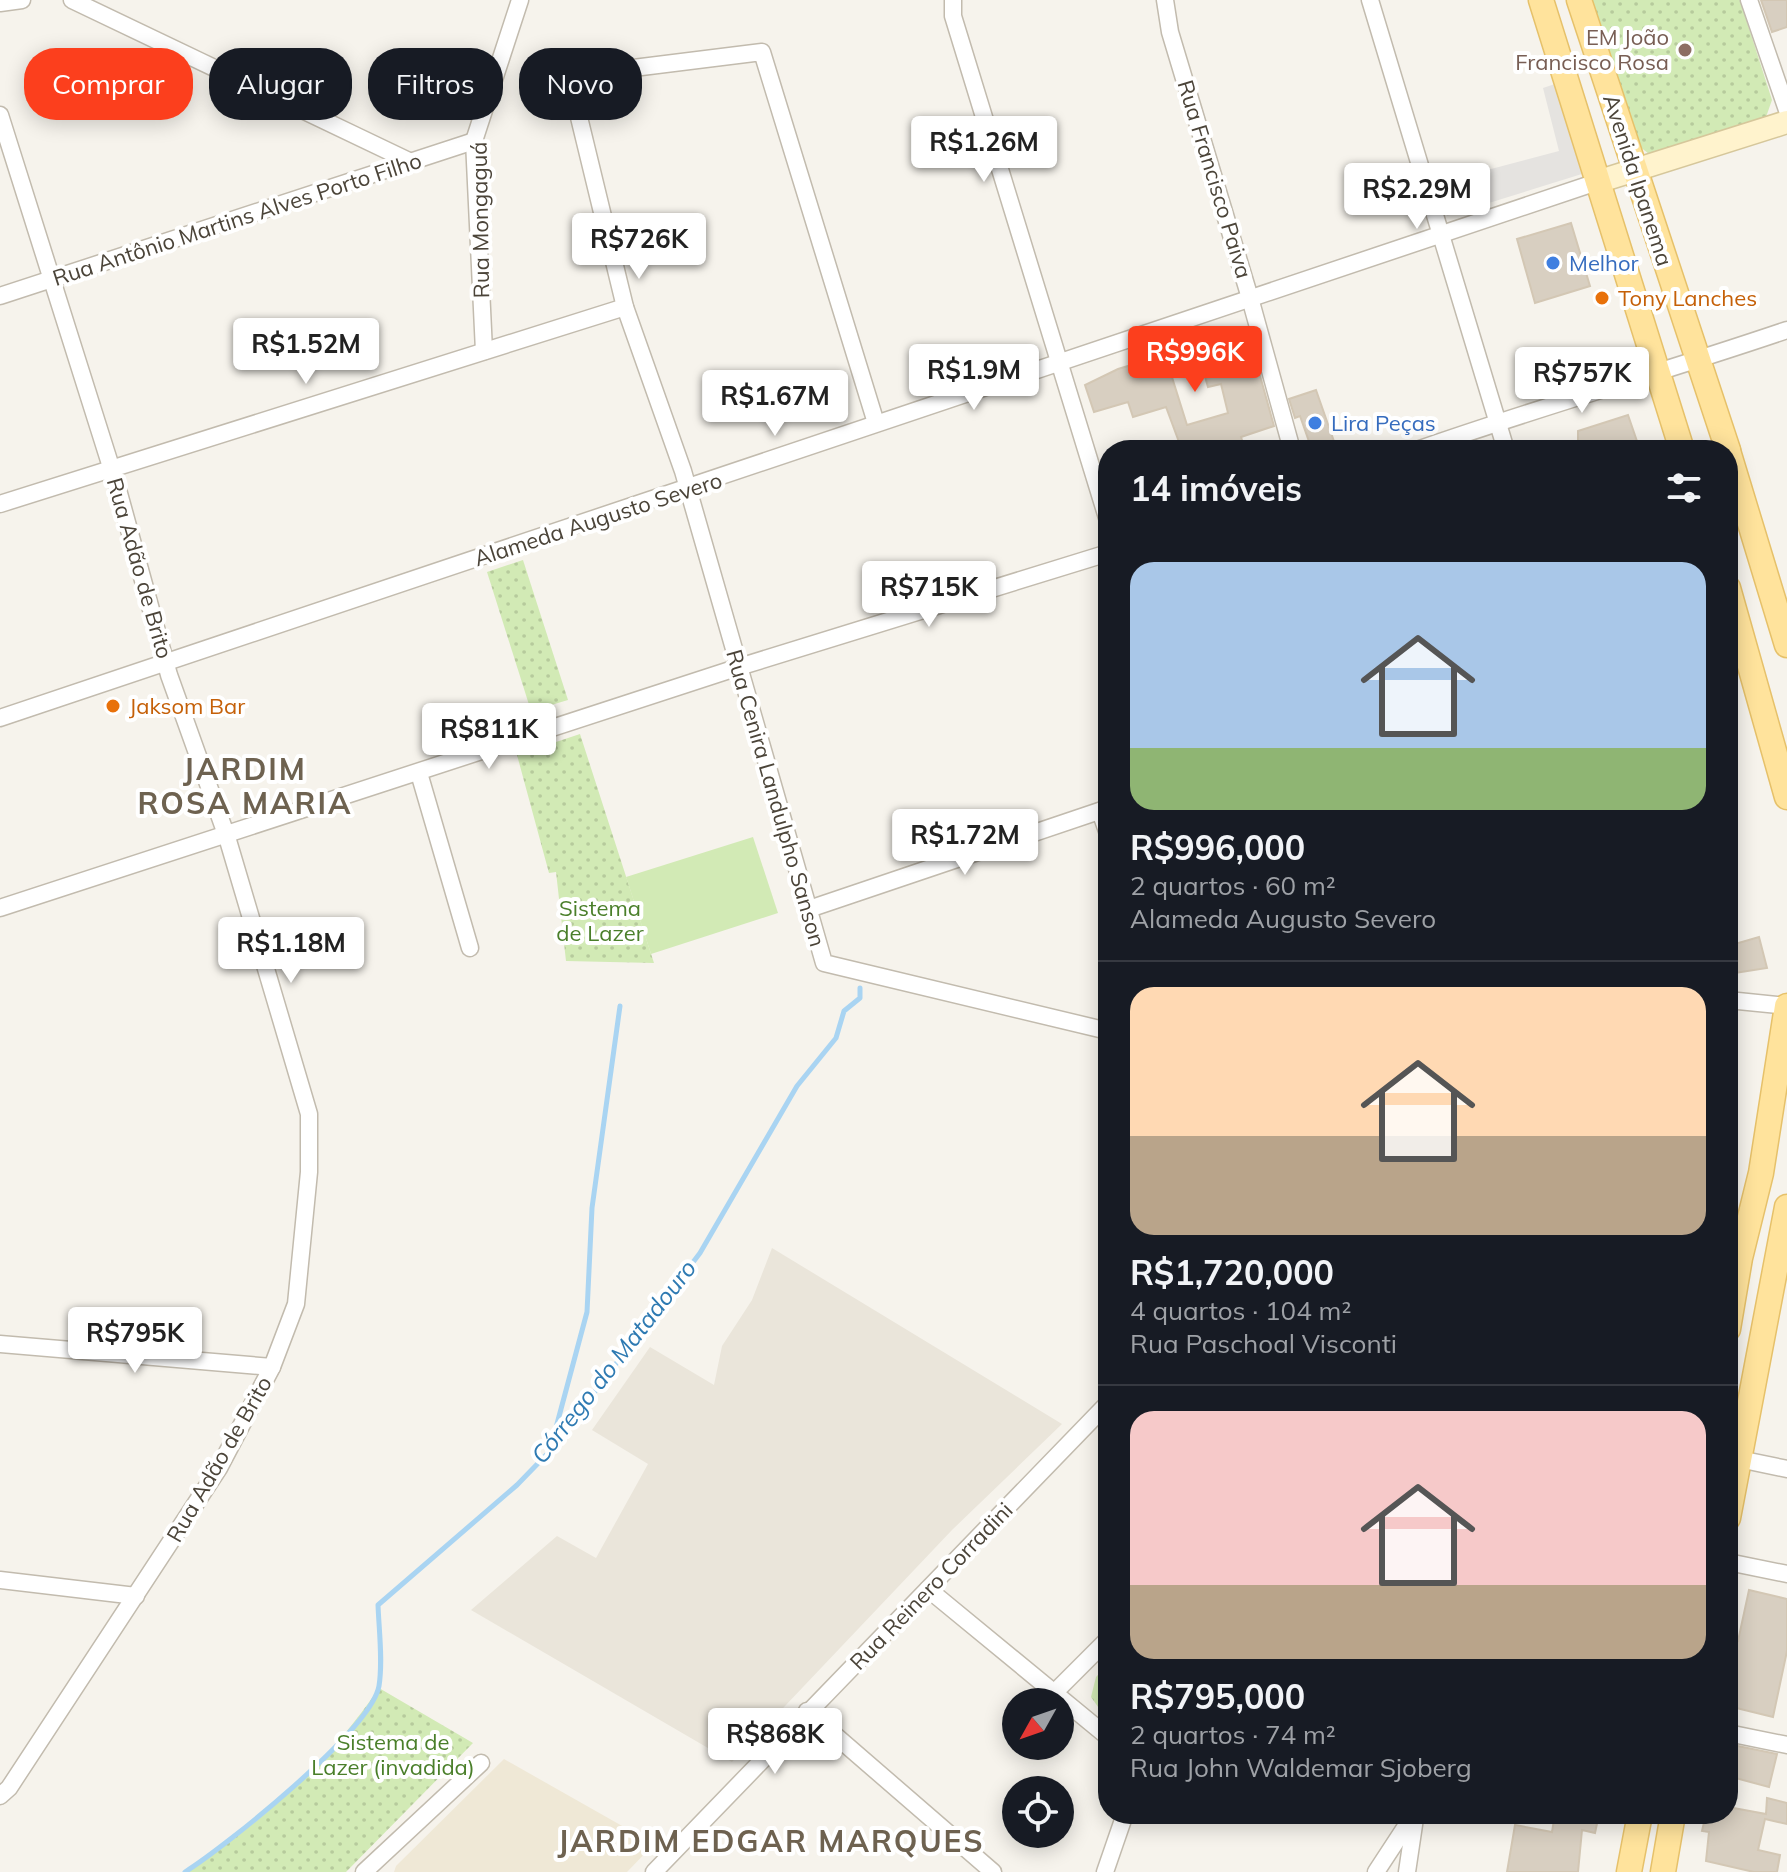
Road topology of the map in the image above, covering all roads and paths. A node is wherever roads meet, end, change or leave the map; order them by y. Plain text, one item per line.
1 (22, 0) edge
2 (72, 0) edge
3 (520, 0) edge
4 (953, 0) edge
5 (1165, 0) edge
6 (1370, 0) edge
7 (1541, 0) edge
8 (1579, 0) edge
9 (1749, 0) edge
10 (0, 3) edge
11 (1782, 114) edge
12 (0, 115) edge
13 (474, 141) junction
14 (411, 162) junction
15 (1633, 170) junction
16 (1597, 182) junction
17 (1439, 236) junction
18 (52, 279) junction
19 (0, 296) edge
20 (1250, 298) junction
21 (625, 307) junction
22 (1787, 330) edge
23 (484, 351) junction
24 (1700, 360) junction
25 (1059, 362) junction
26 (1656, 374) junction
27 (1497, 421) junction
28 (876, 423) junction
29 (1289, 440) edge
30 (1445, 440) edge
31 (1503, 440) edge
32 (1679, 440) edge
33 (1725, 440) edge
34 (111, 467) junction
35 (1738, 484) edge
36 (1098, 489) edge
37 (687, 490) junction
38 (0, 504) edge
39 (1098, 556) edge
40 (1738, 628) edge
41 (1787, 645) edge
42 (167, 661) junction
43 (739, 667) junction
44 (0, 718) edge
45 (419, 773) junction
46 (1787, 797) edge
47 (1098, 811) edge
48 (227, 837) junction
49 (0, 908) edge
50 (809, 909) junction
51 (470, 948) dead end
52 (1738, 1001) edge
53 (1787, 1006) edge
54 (1098, 1029) edge
55 (1787, 1207) edge
56 (1738, 1245) edge
57 (0, 1344) edge
58 (272, 1367) junction
59 (1098, 1413) edge
60 (1739, 1459) junction
61 (1738, 1464) edge
62 (1787, 1469) edge
63 (1738, 1564) edge
64 (1787, 1574) edge
65 (0, 1580) edge
66 (928, 1589) junction
67 (136, 1596) junction
68 (1098, 1649) edge
69 (1048, 1688) edge
70 (1059, 1688) edge
71 (1074, 1709) edge
72 (807, 1711) junction
73 (1098, 1729) edge
74 (1738, 1735) edge
75 (1787, 1745) edge
76 (481, 1763) dead end
77 (0, 1796) edge
78 (1122, 1824) edge
79 (1408, 1824) edge
80 (1414, 1824) edge
81 (1638, 1824) edge
82 (1671, 1824) edge
83 (364, 1872) edge
84 (654, 1872) edge
85 (993, 1872) edge
86 (1105, 1872) edge
87 (1376, 1872) edge
88 (1407, 1872) edge
89 (1629, 1872) edge
90 (1663, 1872) edge

1 - 10 street
2 - 14 street
3 - 13 street, Rua Mongaguá
4 - 25 street
5 - 20 street, Rua Francisco Paiva
6 - 17 street
7 - 16 main road, Avenida Ipanema
8 - 15 main road, Avenida Ipanema
9 - 11 street
11 - 15 street, Alameda Augusto Severo
12 - 18 street, Rua Adão de Brito
13 - 14 street, Rua Antônio Martins Alves Porto Filho
13 - 23 street, Rua Mongaguá
14 - 18 street, Rua Antônio Martins Alves Porto Filho
15 - 16 street, Alameda Augusto Severo
15 - 24 main road, Avenida Ipanema
16 - 17 street, Alameda Augusto Severo
16 - 26 main road, Avenida Ipanema
17 - 20 street, Alameda Augusto Severo
17 - 27 street
18 - 19 street, Rua Antônio Martins Alves Porto Filho
18 - 34 street, Rua Adão de Brito
20 - 25 street, Alameda Augusto Severo
20 - 29 street, Rua Francisco Paiva
21 - 23 street
21 - 28 street, Rua Cenira Landulpho Sanson
21 - 37 street, Rua Cenira Landulpho Sanson
22 - 24 street
23 - 34 street
24 - 26 street
24 - 33 main road, Avenida Ipanema
25 - 28 street, Alameda Augusto Severo
25 - 36 street
26 - 27 street
26 - 32 main road, Avenida Ipanema
27 - 30 street
27 - 31 street
28 - 37 street, Alameda Augusto Severo
34 - 38 street
34 - 42 street, Rua Adão de Brito
35 - 41 main road, Avenida Ipanema
37 - 42 street, Alameda Augusto Severo
37 - 43 street, Rua Cenira Landulpho Sanson
39 - 43 street
40 - 46 main road
42 - 44 street, Alameda Augusto Severo
42 - 48 street, Rua Adão de Brito
43 - 45 street
43 - 50 street, Rua Cenira Landulpho Sanson
45 - 48 street
45 - 51 street
47 - 50 street
48 - 49 street
48 - 58 street, Rua Adão de Brito
50 - 54 street, Rua Cenira Landulpho Sanson
52 - 53 street
53 - 56 main road
55 - 60 main road
57 - 58 street
58 - 67 street, Rua Adão de Brito
59 - 66 street, Rua Reinero Corradini
60 - 61 main road
60 - 62 street
63 - 64 street
65 - 67 street
66 - 69 street
66 - 72 street, Rua Reinero Corradini
67 - 77 street, Rua Adão de Brito
68 - 70 street
71 - 73 street
72 - 84 street, Rua Reinero Corradini
72 - 85 street
74 - 75 street
76 - 83 street
78 - 86 street
79 - 87 street
80 - 88 street
81 - 89 main road
82 - 90 main road

